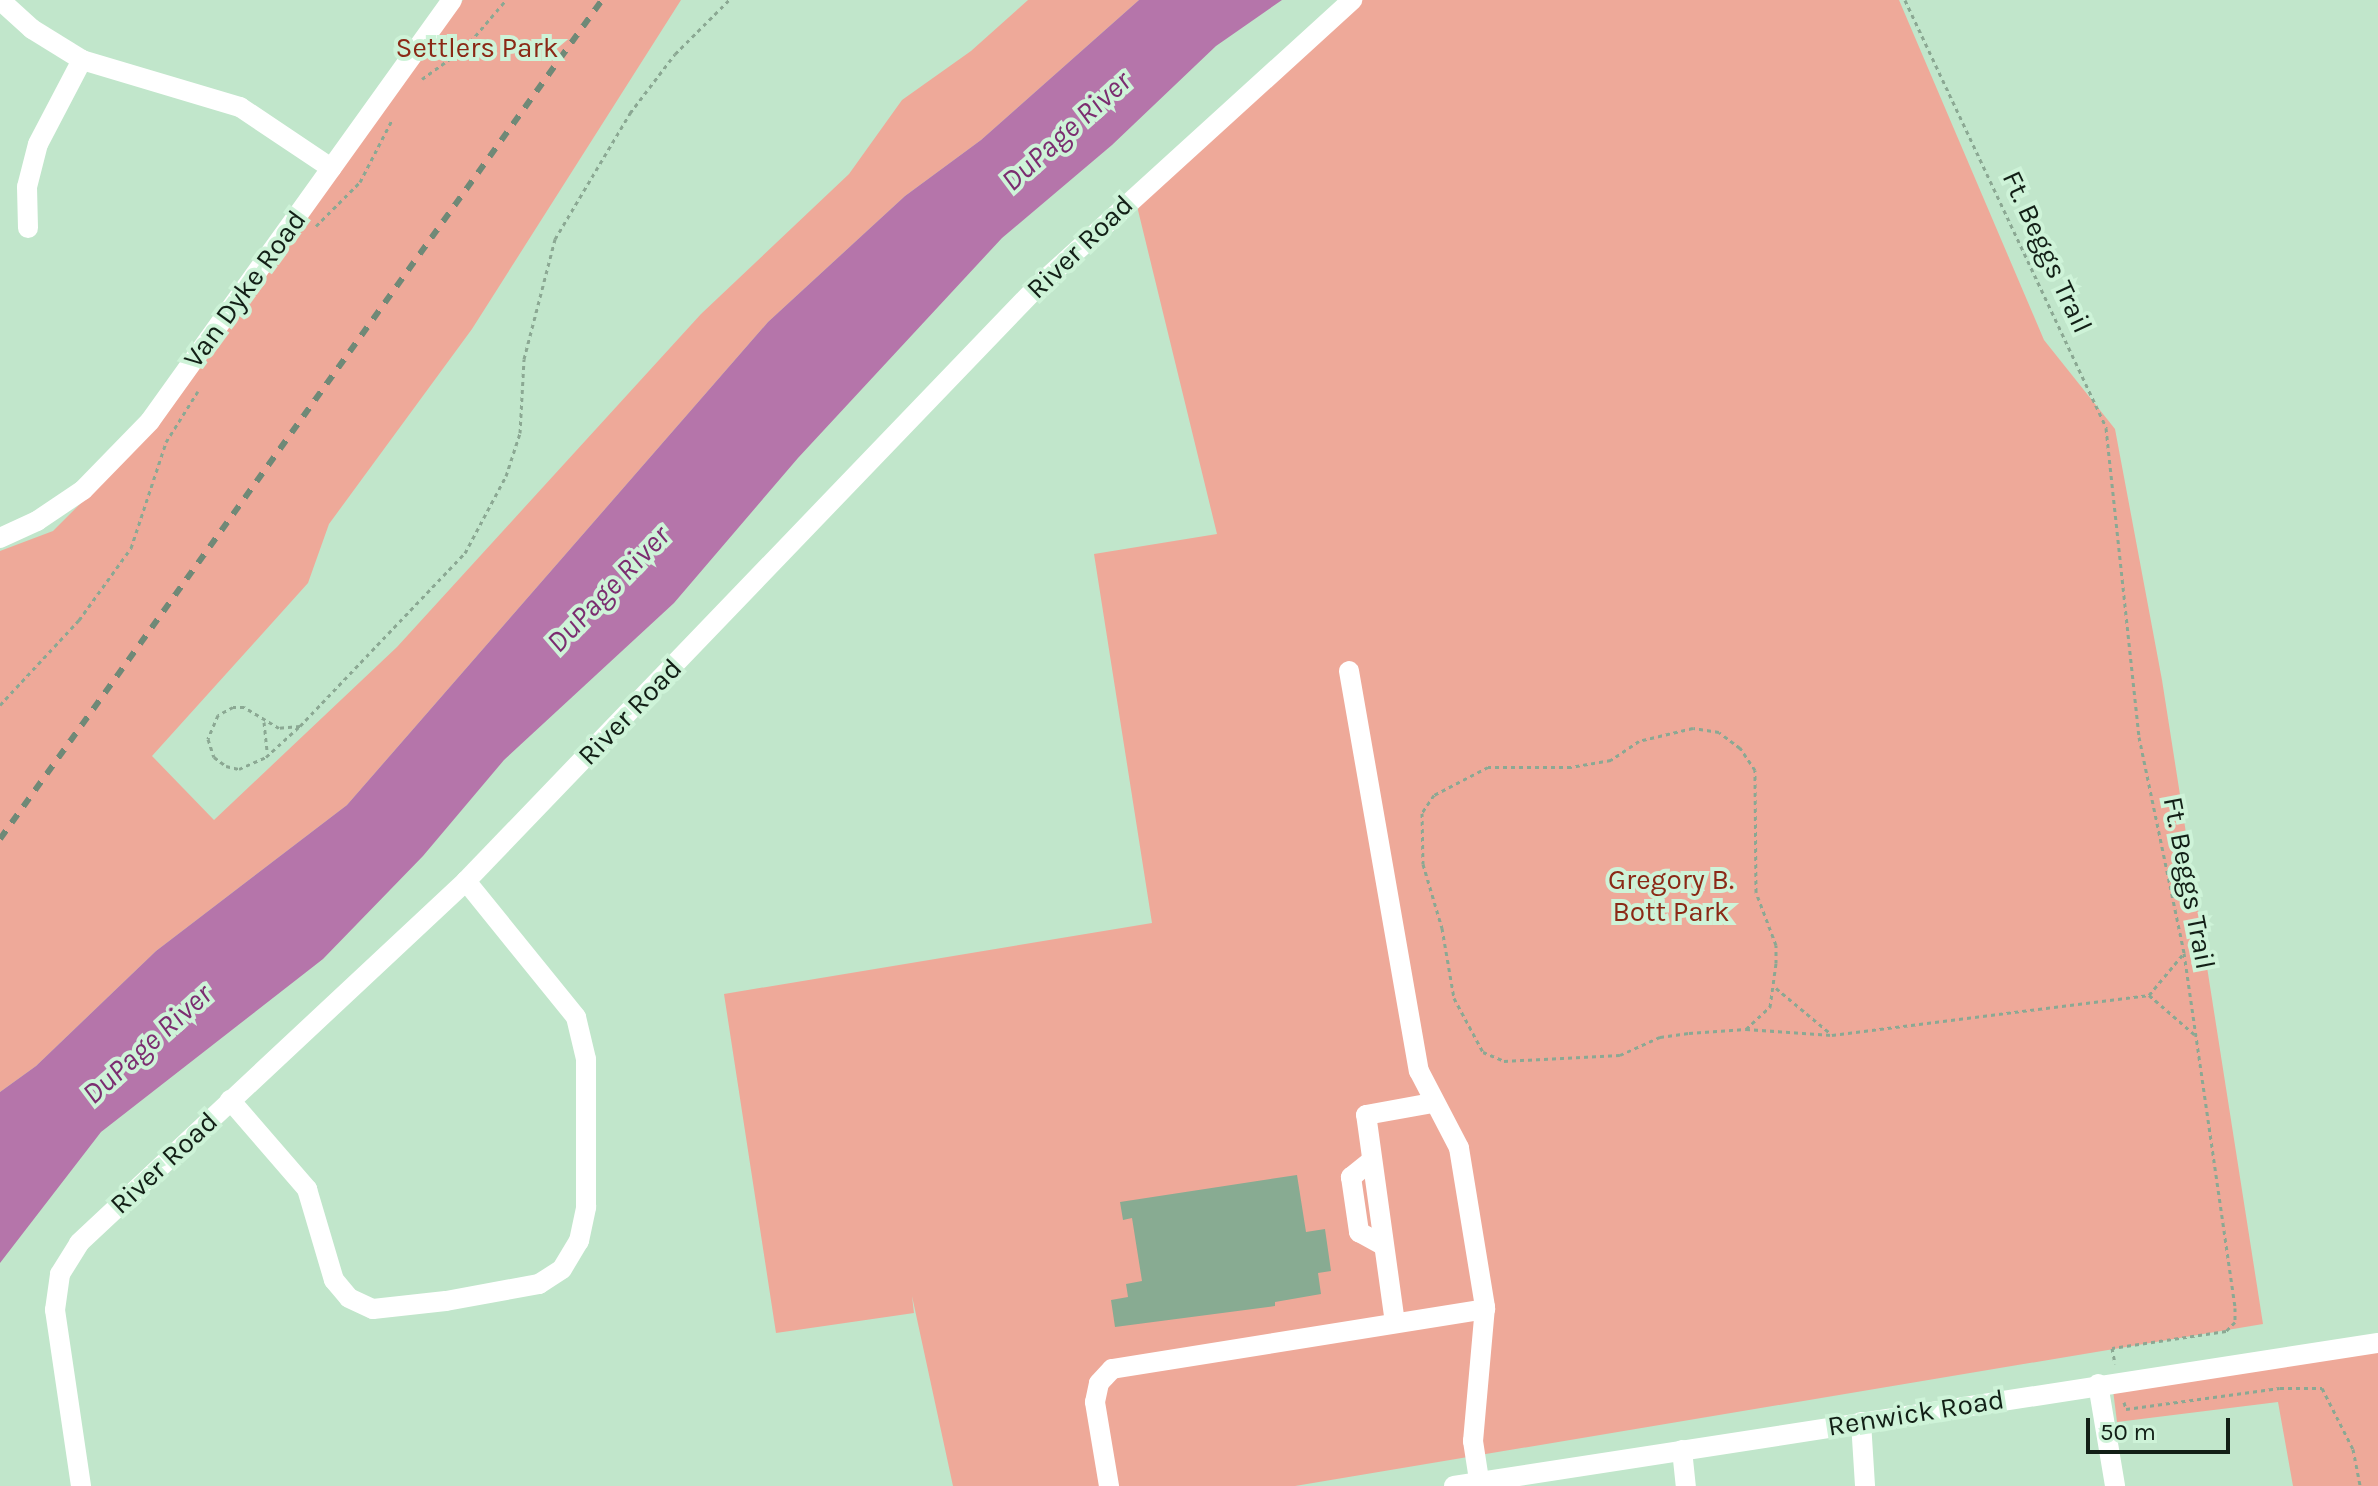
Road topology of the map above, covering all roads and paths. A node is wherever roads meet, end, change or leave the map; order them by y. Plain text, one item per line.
1 (0, 0) edge
2 (452, 0) edge
3 (506, 0) edge
4 (729, 0) edge
5 (1352, 0) edge
6 (1905, 0) edge
7 (82, 60) junction
8 (413, 87) dead end
9 (393, 117) dead end
10 (331, 168) junction
11 (28, 228) dead end
12 (314, 229) dead end
13 (200, 388) dead end
14 (0, 538) edge
15 (1349, 671) dead end
16 (0, 705) edge
17 (264, 720) junction
18 (300, 726) junction
19 (266, 757) junction
20 (466, 881) junction
21 (2184, 953) junction
22 (1776, 988) junction
23 (2149, 995) junction
24 (1746, 1029) junction
25 (1832, 1035) junction
26 (2196, 1036) junction
27 (230, 1100) junction
28 (1433, 1103) junction
29 (1485, 1309) junction
30 (1395, 1323) junction
31 (2378, 1343) edge
32 (2119, 1381) junction
33 (2098, 1384) junction
34 (1861, 1422) junction
35 (1682, 1450) junction
36 (1480, 1484) edge
37 (81, 1486) edge
38 (1109, 1486) edge
39 (1454, 1486) edge
40 (1686, 1486) edge
41 (1865, 1486) edge
42 (2115, 1486) edge
43 (2360, 1486) edge

1 - 7 street
2 - 10 street, Van Dyke Road
3 - 8 path
4 - 18 path
5 - 20 street, River Road
6 - 21 path, Ft. Beggs Trail
7 - 10 street
7 - 11 street
9 - 12 path
10 - 14 street, Van Dyke Road
13 - 16 path
15 - 28 street
17 - 18 path
17 - 19 path
17 - 19 path
18 - 19 path
20 - 27 street, River Road
20 - 27 street
21 - 23 path
21 - 26 path, Ft. Beggs Trail
22 - 24 path
22 - 24 path
22 - 25 path
23 - 25 path
23 - 26 path
24 - 25 path
26 - 32 path, Ft. Beggs Trail
27 - 37 street, River Road
28 - 29 street
28 - 30 street
29 - 30 street
29 - 36 street
30 - 38 street
31 - 32 street, Renwick Road
32 - 33 street, Renwick Road
32 - 43 path
33 - 34 street, Renwick Road
33 - 42 street
34 - 35 street, Renwick Road
34 - 41 street
35 - 36 street, Renwick Road
35 - 40 street
36 - 39 street, Renwick Road

